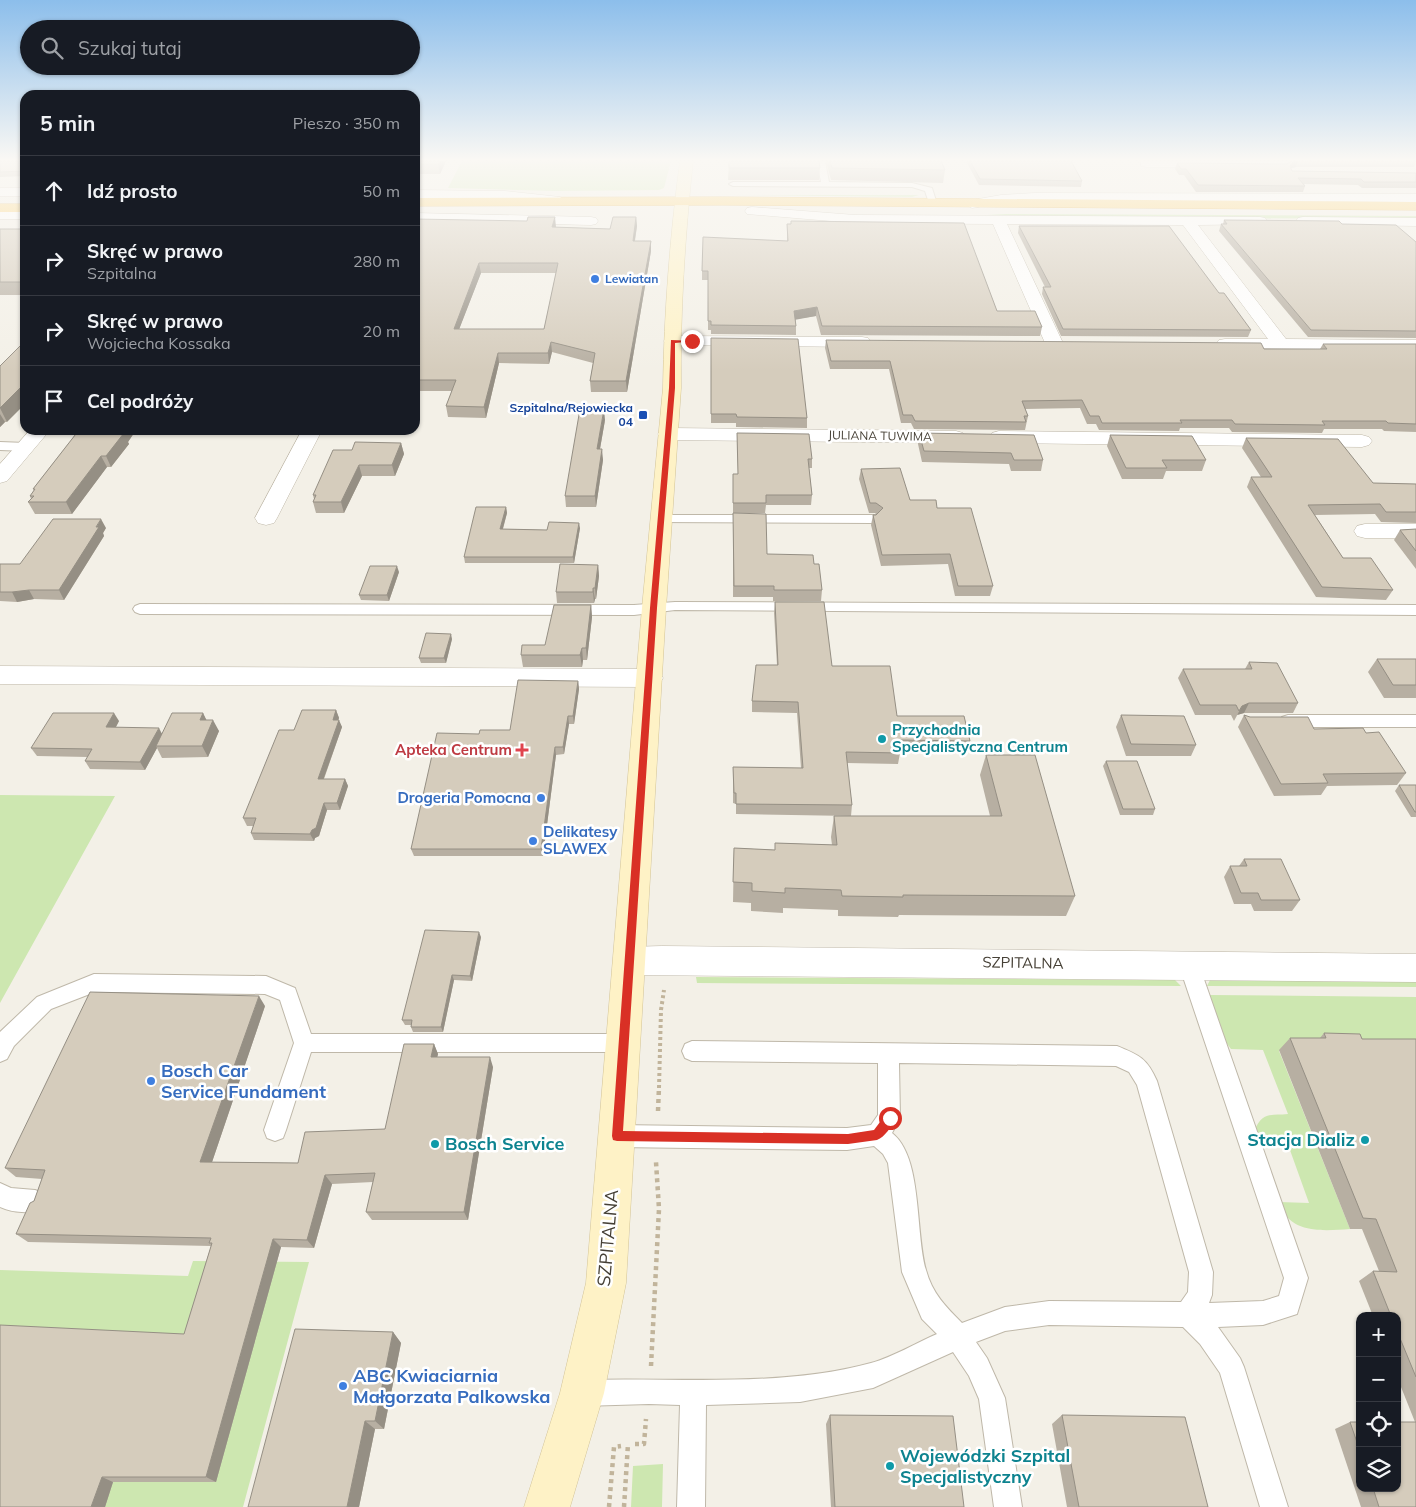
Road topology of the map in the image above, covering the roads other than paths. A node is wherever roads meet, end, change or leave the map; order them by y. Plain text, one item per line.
1 (680, 231) edge
2 (1003, 231) edge
3 (1195, 231) edge
4 (673, 341) junction
5 (878, 342) edge
6 (1035, 342) edge
7 (1054, 343) junction
8 (1074, 343) edge
9 (1212, 344) edge
10 (1281, 344) junction
11 (1416, 346) edge
12 (668, 434) junction
13 (36, 435) edge
14 (309, 435) edge
15 (1362, 441) dead end
16 (0, 446) edge
17 (26, 447) junction
18 (0, 477) edge
19 (266, 518) dead end
20 (660, 519) junction
21 (874, 519) edge
22 (1365, 531) dead end
23 (1416, 531) edge
24 (654, 608) junction
25 (140, 609) dead end
26 (1416, 610) edge
27 (0, 675) edge
28 (650, 678) junction
29 (1416, 720) edge
30 (1273, 721) edge
31 (630, 961) junction
32 (1189, 965) junction
33 (1416, 968) edge
34 (304, 1043) junction
35 (624, 1043) junction
36 (692, 1051) dead end
37 (0, 1052) edge
38 (888, 1054) junction
39 (275, 1130) dead end
40 (877, 1135) junction
41 (617, 1136) junction
42 (0, 1194) edge
43 (35, 1201) edge
44 (1188, 1314) junction
45 (958, 1338) junction
46 (582, 1393) junction
47 (694, 1393) junction
48 (547, 1507) edge
49 (691, 1507) edge
50 (1008, 1507) edge
51 (1274, 1507) edge

1 - 4 street, SZPITALNA
2 - 7 street
3 - 10 street
4 - 5 street
4 - 12 street, SZPITALNA
6 - 7 street
7 - 8 street
9 - 10 street
10 - 11 street
12 - 15 street, JULIANA TUWIMA
12 - 20 street, SZPITALNA
13 - 17 street
14 - 19 street
16 - 17 lane
17 - 18 street
20 - 21 lane
20 - 24 street, SZPITALNA
22 - 23 street
24 - 25 lane
24 - 26 lane
24 - 28 street, SZPITALNA
27 - 28 street
28 - 31 street, SZPITALNA
29 - 30 lane
31 - 32 street, SZPITALNA
31 - 35 street, SZPITALNA
32 - 33 street, SZPITALNA
32 - 44 lane
34 - 35 lane
34 - 37 lane
34 - 39 lane
35 - 41 street, SZPITALNA
36 - 38 lane
38 - 40 lane
38 - 44 lane
40 - 41 lane
40 - 45 lane
41 - 46 street, SZPITALNA
42 - 43 lane
44 - 45 lane
44 - 51 lane
45 - 47 lane
45 - 50 lane
46 - 47 lane
46 - 48 street, SZPITALNA
47 - 49 lane

